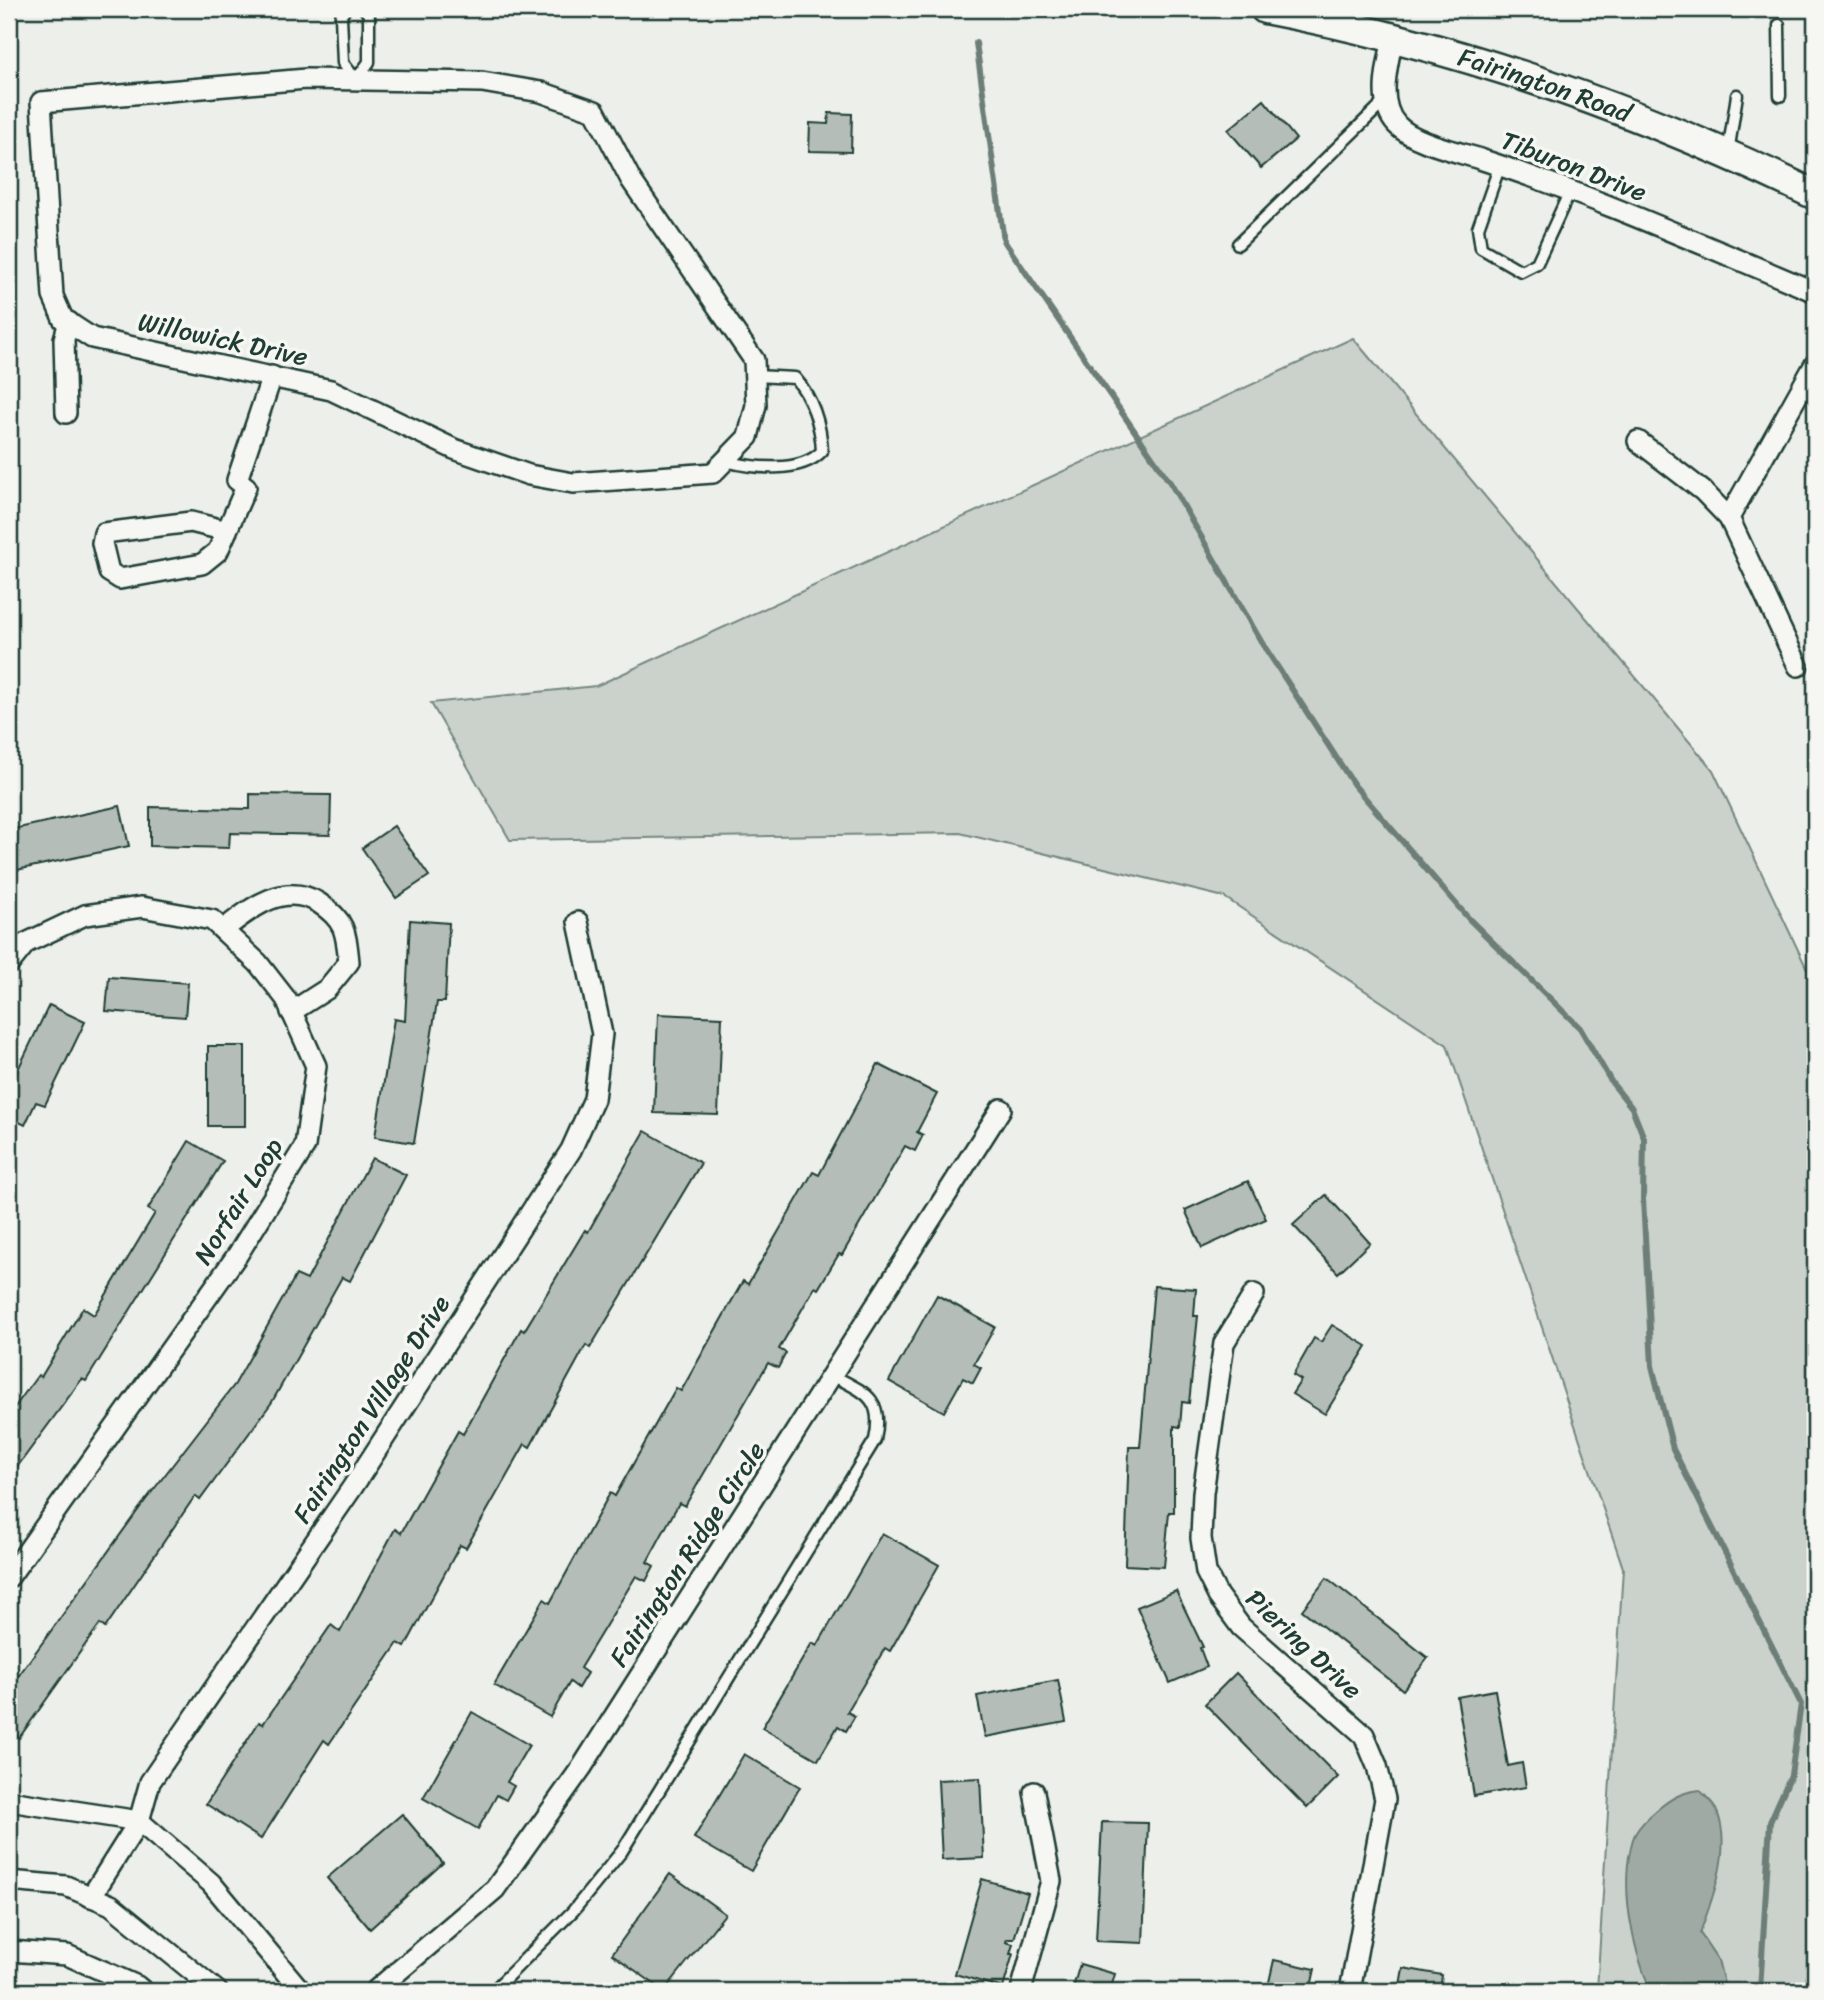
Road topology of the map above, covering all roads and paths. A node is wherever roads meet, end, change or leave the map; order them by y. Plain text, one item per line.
1 (345, 9) edge
2 (365, 9) edge
3 (1265, 9) edge
4 (1779, 26) dead end
5 (1393, 38) junction
6 (356, 80) junction
7 (1737, 95) dead end
8 (1780, 96) dead end
9 (1385, 101) junction
10 (1728, 154) junction
11 (1500, 165) junction
12 (1570, 191) junction
13 (1815, 195) edge
14 (1238, 244) dead end
15 (1815, 292) edge
16 (69, 322) junction
17 (1815, 364) edge
18 (272, 376) junction
19 (755, 376) junction
20 (66, 413) dead end
21 (1639, 441) dead end
22 (724, 461) junction
23 (1729, 518) junction
24 (227, 531) junction
25 (1798, 666) dead end
26 (578, 922) dead end
27 (223, 930) junction
28 (9, 964) edge
29 (291, 1012) junction
30 (1002, 1109) dead end
31 (1254, 1294) dead end
32 (832, 1375) junction
33 (9, 1577) edge
34 (1034, 1792) dead end
35 (9, 1801) edge
36 (139, 1821) junction
37 (9, 1881) edge
38 (91, 1897) junction
39 (9, 1951) edge
40 (386, 1988) edge
41 (138, 1990) edge
42 (217, 1991) edge
43 (301, 1991) edge
44 (493, 1991) edge
45 (1021, 1991) edge
46 (1350, 1991) edge

1 - 6 lane
2 - 6 lane
3 - 5 street, Fairington Road
4 - 8 lane
5 - 9 street
5 - 10 street, Fairington Road
6 - 16 street, Willowick Drive
6 - 19 street, Willowick Drive
7 - 10 lane
9 - 11 street, Tiburon Drive
9 - 14 lane
10 - 13 street, Fairington Road
11 - 12 street, Tiburon Drive
11 - 12 lane
12 - 15 street, Tiburon Drive
16 - 18 street, Willowick Drive
16 - 20 street
17 - 23 street
18 - 22 street, Willowick Drive
18 - 24 street
19 - 22 street, Willowick Drive
19 - 22 lane
21 - 23 street
23 - 25 street
24 - 24 street
26 - 36 street, Fairington Village Drive
27 - 28 street, Norfair Loop
27 - 29 street, Norfair Loop
27 - 29 street
29 - 33 street, Norfair Loop
30 - 32 street, Fairington Ridge Circle
31 - 46 street, Piering Drive
32 - 40 street, Fairington Ridge Circle
32 - 44 lane
34 - 45 street
35 - 36 street
36 - 38 street, Fairington Village Drive
36 - 43 street
37 - 38 street
38 - 42 street
39 - 41 street

